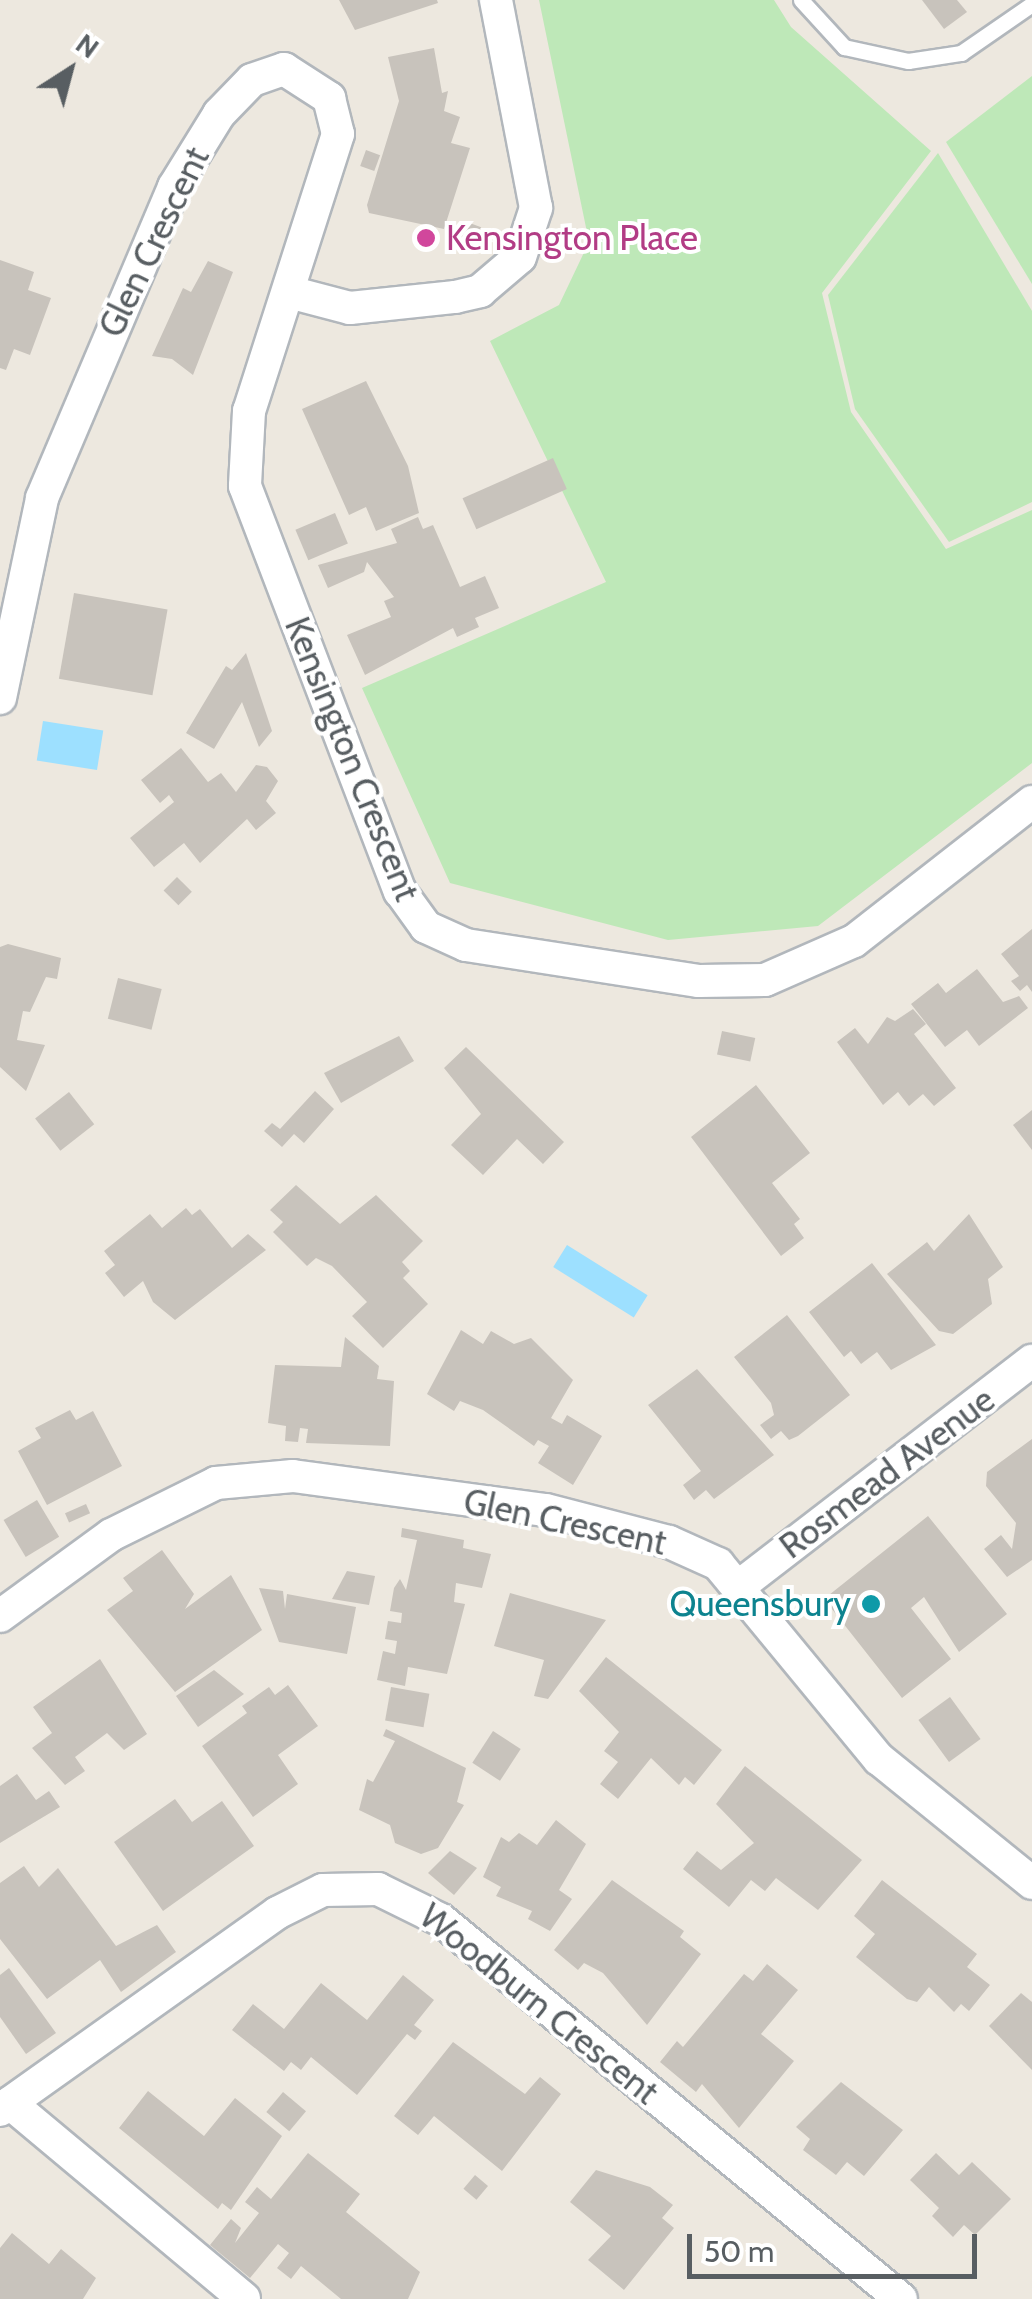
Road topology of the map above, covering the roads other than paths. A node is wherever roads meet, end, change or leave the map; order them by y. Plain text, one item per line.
1 (496, 0) edge
2 (801, 0) edge
3 (1032, 4) edge
4 (289, 292) junction
5 (0, 698) edge
6 (1032, 802) edge
7 (1032, 1362) edge
8 (742, 1584) junction
9 (0, 1616) edge
10 (1032, 1882) edge
11 (5, 2107) edge
12 (244, 2299) edge
13 (901, 2299) edge

1 - 4 street
2 - 3 lane
4 - 5 street, Glen Crescent
4 - 6 street, Kensington Crescent
7 - 8 street, Rosmead Avenue
8 - 9 street, Glen Crescent
8 - 10 street, Glen Crescent
11 - 12 street
11 - 13 street, Woodburn Crescent

